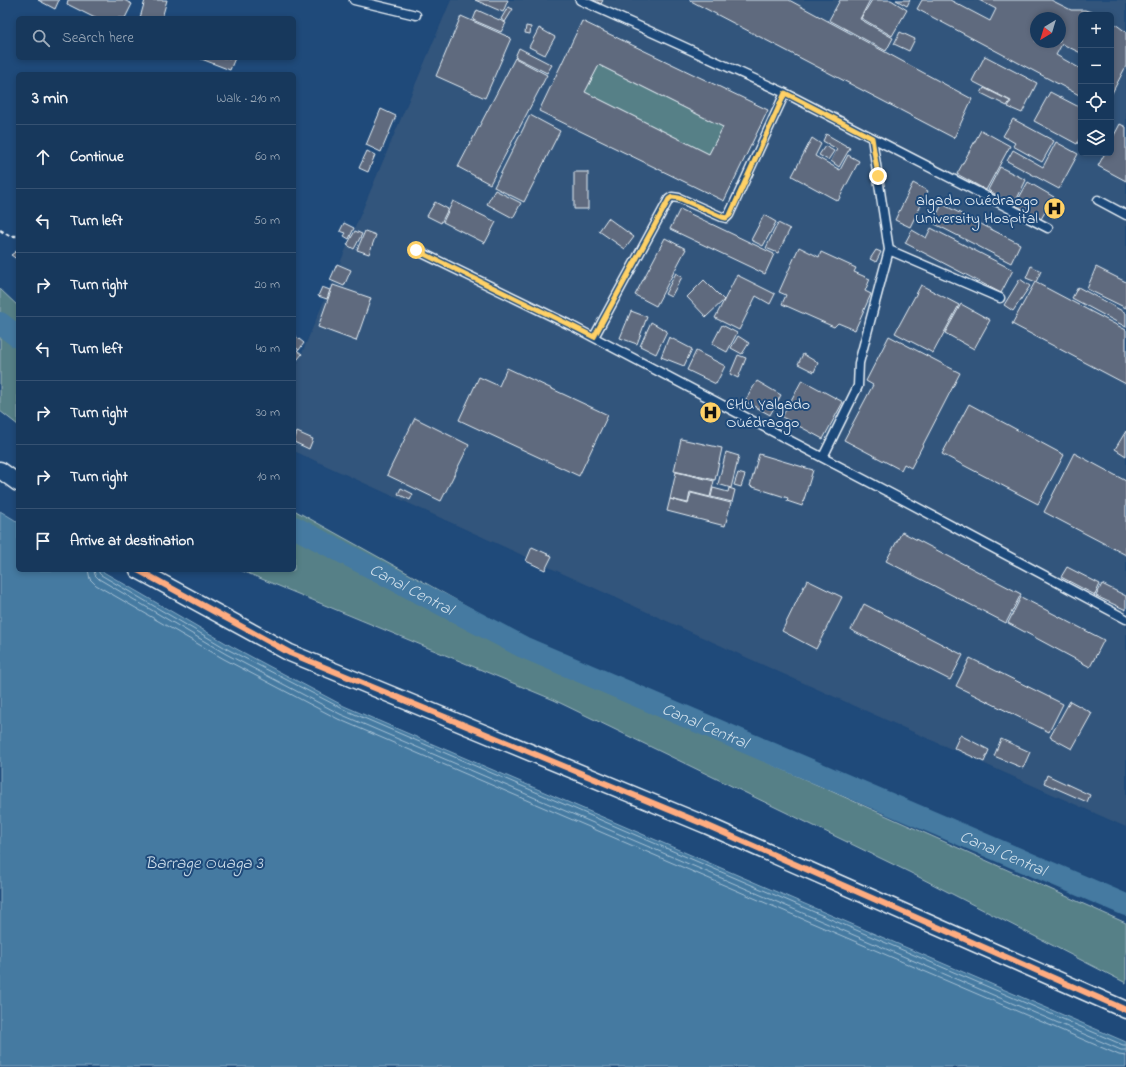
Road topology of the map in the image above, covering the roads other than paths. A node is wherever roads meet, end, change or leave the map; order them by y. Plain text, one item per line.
1 (354, 0) edge
2 (580, 0) edge
3 (416, 15) dead end
4 (785, 93) junction
5 (872, 138) junction
6 (1098, 200) dead end
7 (1126, 215) edge
8 (1048, 228) dead end
9 (416, 250) dead end
10 (889, 250) junction
11 (1000, 298) dead end
12 (594, 337) junction
13 (823, 457) junction
14 (0, 470) edge
15 (16, 482) edge
16 (142, 572) edge
17 (1126, 619) edge
18 (1126, 1010) edge

1 - 3 lane
2 - 4 lane
4 - 5 lane
4 - 12 lane
5 - 8 lane
5 - 10 lane
6 - 7 lane
9 - 12 lane
10 - 11 lane
10 - 13 lane
12 - 13 lane
13 - 17 lane
14 - 15 street
16 - 18 street

